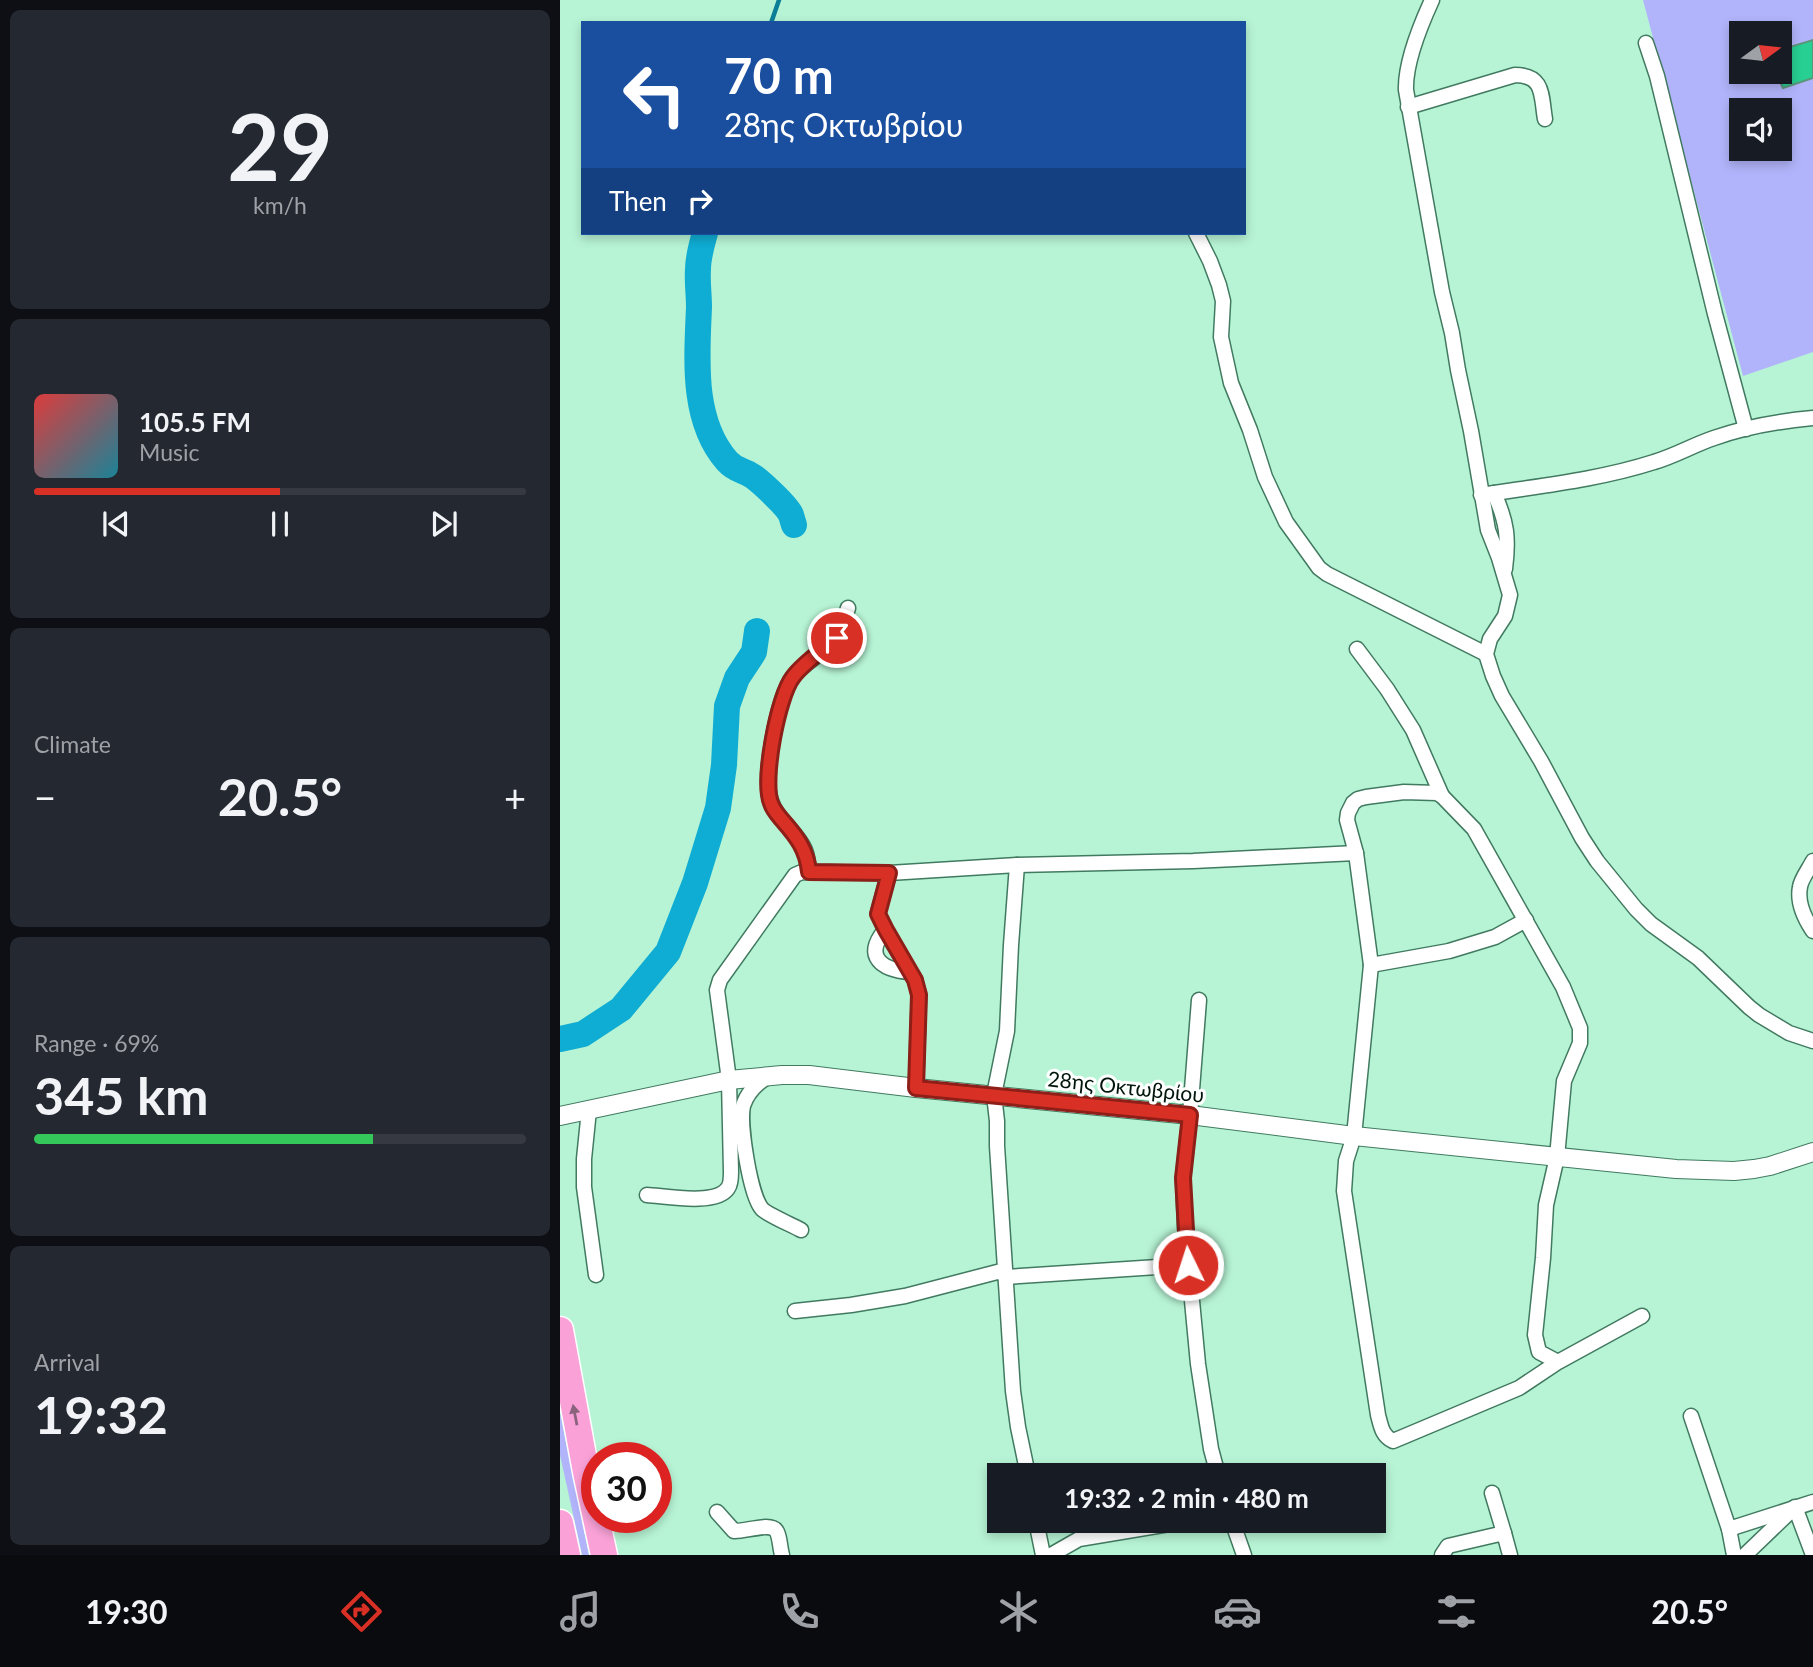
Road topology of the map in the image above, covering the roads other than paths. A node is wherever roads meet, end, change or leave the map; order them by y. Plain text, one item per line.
1 (1432, 0) edge
2 (1646, 43) dead end
3 (1408, 107) junction
4 (1545, 120) dead end
5 (1197, 235) edge
6 (1813, 418) edge
7 (1746, 429) junction
8 (1487, 494) junction
9 (848, 608) dead end
10 (1357, 649) dead end
11 (1486, 654) junction
12 (1443, 796) junction
13 (1356, 853) junction
14 (1813, 861) edge
15 (1017, 865) junction
16 (809, 872) junction
17 (889, 873) junction
18 (1526, 920) junction
19 (886, 930) junction
20 (1813, 931) edge
21 (1371, 965) junction
22 (910, 972) junction
23 (1199, 1000) dead end
24 (1813, 1041) edge
25 (768, 1076) junction
26 (729, 1080) junction
27 (916, 1088) junction
28 (994, 1095) junction
29 (589, 1110) junction
30 (1190, 1115) junction
31 (560, 1116) edge
32 (1353, 1136) junction
33 (1813, 1152) edge
34 (1556, 1157) junction
35 (647, 1195) dead end
36 (801, 1230) dead end
37 (1188, 1265) junction
38 (1005, 1274) junction
39 (596, 1275) dead end
40 (795, 1311) dead end
41 (1642, 1316) dead end
42 (560, 1330) edge
43 (1558, 1362) junction
44 (1691, 1416) dead end
45 (1026, 1463) edge
46 (1215, 1463) edge
47 (1492, 1493) dead end
48 (1813, 1502) edge
49 (1795, 1507) junction
50 (717, 1513) dead end
51 (560, 1523) edge
52 (1729, 1529) junction
53 (1039, 1533) edge
54 (1115, 1533) edge
55 (1236, 1533) edge
56 (1504, 1533) junction
57 (567, 1555) edge
58 (604, 1555) edge
59 (782, 1555) edge
60 (1043, 1555) edge
61 (1051, 1555) edge
62 (1244, 1555) edge
63 (1442, 1555) edge
64 (1510, 1555) edge
65 (1734, 1555) edge
66 (1745, 1555) edge
67 (1813, 1555) edge

1 - 3 street
2 - 7 street
3 - 4 street
3 - 8 street
5 - 11 street
6 - 7 street
7 - 8 street
8 - 11 street
9 - 16 street
10 - 12 street
11 - 24 street
12 - 13 street
12 - 18 street
13 - 15 street
13 - 21 street
14 - 20 street
15 - 17 street
15 - 28 street
16 - 17 street
16 - 26 street
17 - 19 street
18 - 21 street
18 - 34 street
19 - 22 street
19 - 22 street
21 - 32 street
22 - 27 street
23 - 30 street
25 - 26 street, 28ης Οκτωβρίου
25 - 27 street, 28ης Οκτωβρίου
25 - 36 street
26 - 29 street, 28ης Οκτωβρίου
26 - 35 street
27 - 28 street, 28ης Οκτωβρίου
28 - 30 street, 28ης Οκτωβρίου
28 - 38 street
29 - 31 street, 28ης Οκτωβρίου
29 - 39 street
30 - 32 street, 28ης Οκτωβρίου
30 - 37 street
32 - 34 street, 28ης Οκτωβρίου
32 - 43 street
33 - 34 street, 28ης Οκτωβρίου
34 - 43 street
37 - 38 street
37 - 46 street
38 - 40 street
38 - 45 street
41 - 43 street
58 -> 42 highway
44 - 52 street
47 - 56 street
48 - 49 street
49 - 52 street
49 - 66 street
49 - 67 street
50 - 59 street
51 - 57 highway
52 - 65 street
53 - 60 street
54 - 61 street
55 - 62 street
56 - 63 street
56 - 64 street

